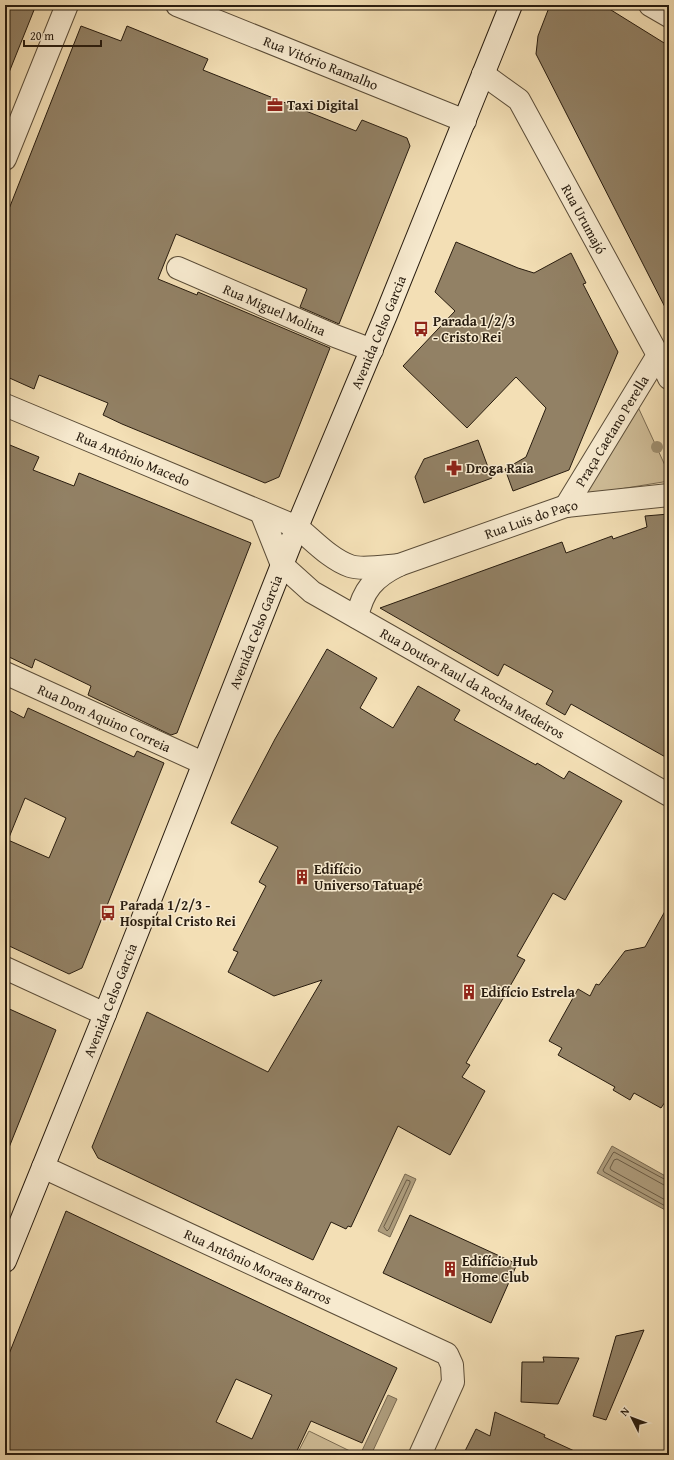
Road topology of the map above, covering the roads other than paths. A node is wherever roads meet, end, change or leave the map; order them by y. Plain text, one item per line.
1 (67, 5) edge
2 (176, 5) edge
3 (511, 5) edge
4 (650, 5) edge
5 (669, 16) edge
6 (483, 74) junction
7 (465, 121) junction
8 (5, 159) edge
9 (178, 268) dead end
10 (372, 350) junction
11 (658, 355) junction
12 (669, 378) edge
13 (5, 405) edge
14 (669, 495) edge
15 (566, 506) junction
16 (262, 512) junction
17 (297, 527) junction
18 (282, 564) junction
19 (399, 565) junction
20 (357, 617) junction
21 (5, 673) edge
22 (203, 763) junction
23 (669, 795) edge
24 (5, 968) edge
25 (105, 1014) junction
26 (43, 1167) junction
27 (5, 1261) edge
28 (420, 1455) edge

1 - 8 street
2 - 7 street, Rua Vitório Ramalho
3 - 6 street, Avenida Celso Garcia
4 - 5 street
6 - 7 street, Avenida Celso Garcia
6 - 11 street, Rua Urumajó
7 - 10 street, Avenida Celso Garcia
9 - 10 street, Rua Miguel Molina
10 - 17 street, Avenida Celso Garcia
11 - 12 street, Rua Urumajó
11 - 15 street, Praça Caetano Perella
13 - 16 street, Rua Antônio Macedo
14 - 15 street, Rua Luis do Paço
15 - 19 street, Rua Luis do Paço
16 - 17 street, Rua Antônio Macedo
16 - 18 street
17 - 18 street, Avenida Celso Garcia
17 - 19 street, Rua Luis do Paço
18 - 20 street, Rua Doutor Raul da Rocha Medeiros
18 - 22 street, Avenida Celso Garcia
19 - 20 street, Rua Luis do Paço
20 - 23 street, Rua Doutor Raul da Rocha Medeiros
21 - 22 street, Rua Dom Aquino Correia
22 - 25 street, Avenida Celso Garcia
24 - 25 street
25 - 26 street, Avenida Celso Garcia
26 - 27 street, Avenida Celso Garcia
26 - 28 street, Rua Antônio Moraes Barros

